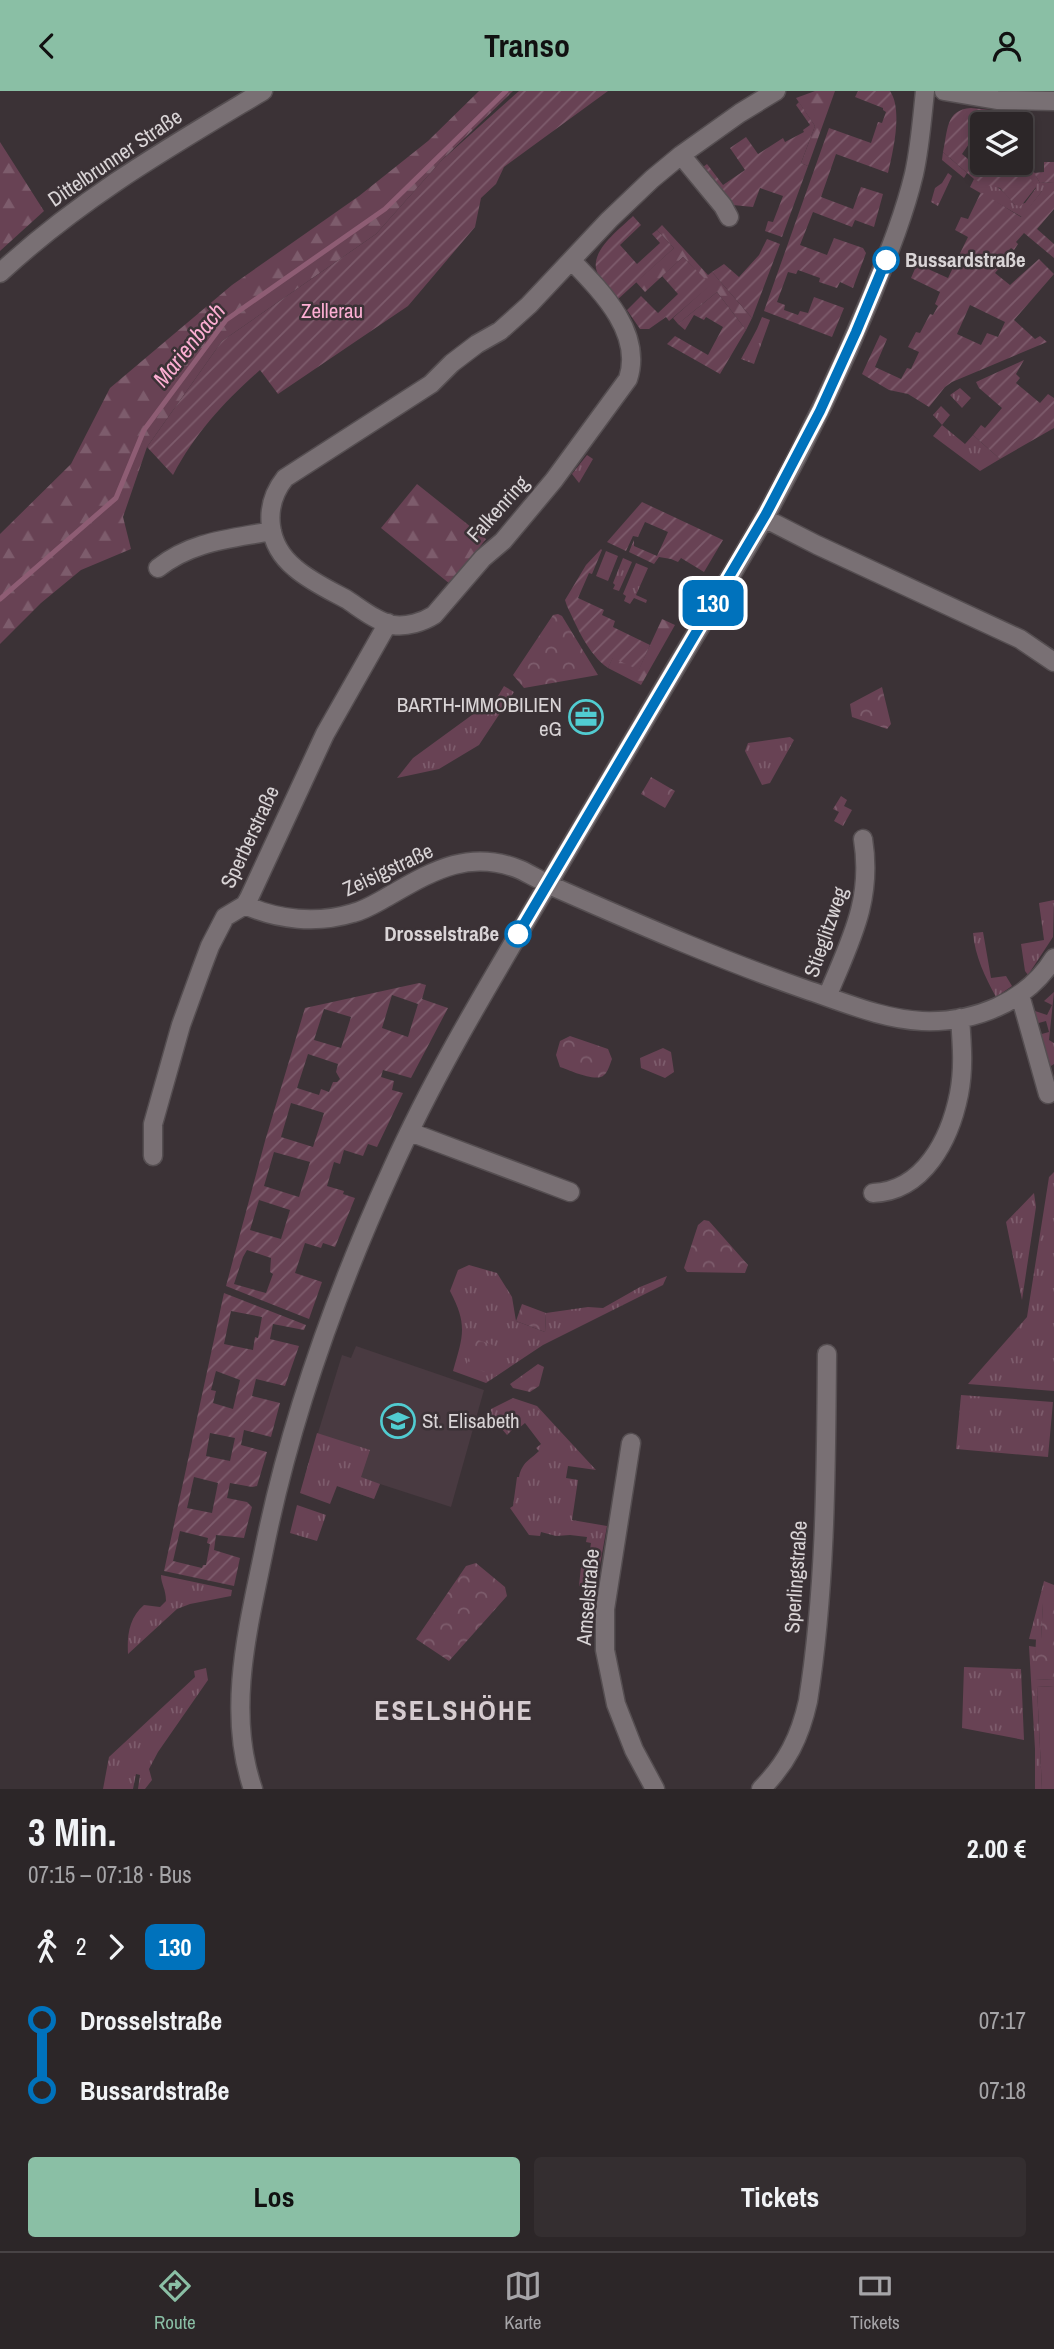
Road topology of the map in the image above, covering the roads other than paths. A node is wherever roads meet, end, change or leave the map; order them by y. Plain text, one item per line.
1 (263, 91) edge
2 (776, 91) edge
3 (925, 91) edge
4 (943, 91) edge
5 (1054, 101) edge
6 (681, 155) junction
7 (729, 216) dead end
8 (572, 261) junction
9 (0, 273) edge
10 (764, 518) junction
11 (272, 531) junction
12 (158, 568) dead end
13 (388, 623) junction
14 (1054, 662) edge
15 (863, 839) dead end
16 (548, 884) junction
17 (244, 905) junction
18 (1054, 958) edge
19 (1020, 995) junction
20 (827, 997) junction
21 (960, 1019) junction
22 (1048, 1094) dead end
23 (410, 1132) junction
24 (153, 1156) dead end
25 (570, 1192) dead end
26 (873, 1193) dead end
27 (827, 1354) dead end
28 (631, 1443) dead end
29 (253, 1789) edge
30 (655, 1789) edge
31 (761, 1789) edge

1 - 9 street, Dittelbrunner Straße
2 - 6 street
3 - 10 street
4 - 5 street
6 - 7 street
6 - 8 street
8 - 11 street
8 - 13 street, Falkenring
10 - 14 street
10 - 16 street
11 - 12 street
11 - 13 street
13 - 17 street, Sperberstraße
15 - 20 street, Stieglitzweg
16 - 17 street, Zeisigstraße
16 - 20 street
16 - 23 street
17 - 24 street, Sperberstraße
18 - 19 street
19 - 21 street
19 - 22 street
20 - 21 street
21 - 26 street
23 - 25 street
23 - 29 street
27 - 31 street, Sperlingstraße
28 - 30 street, Amselstraße

